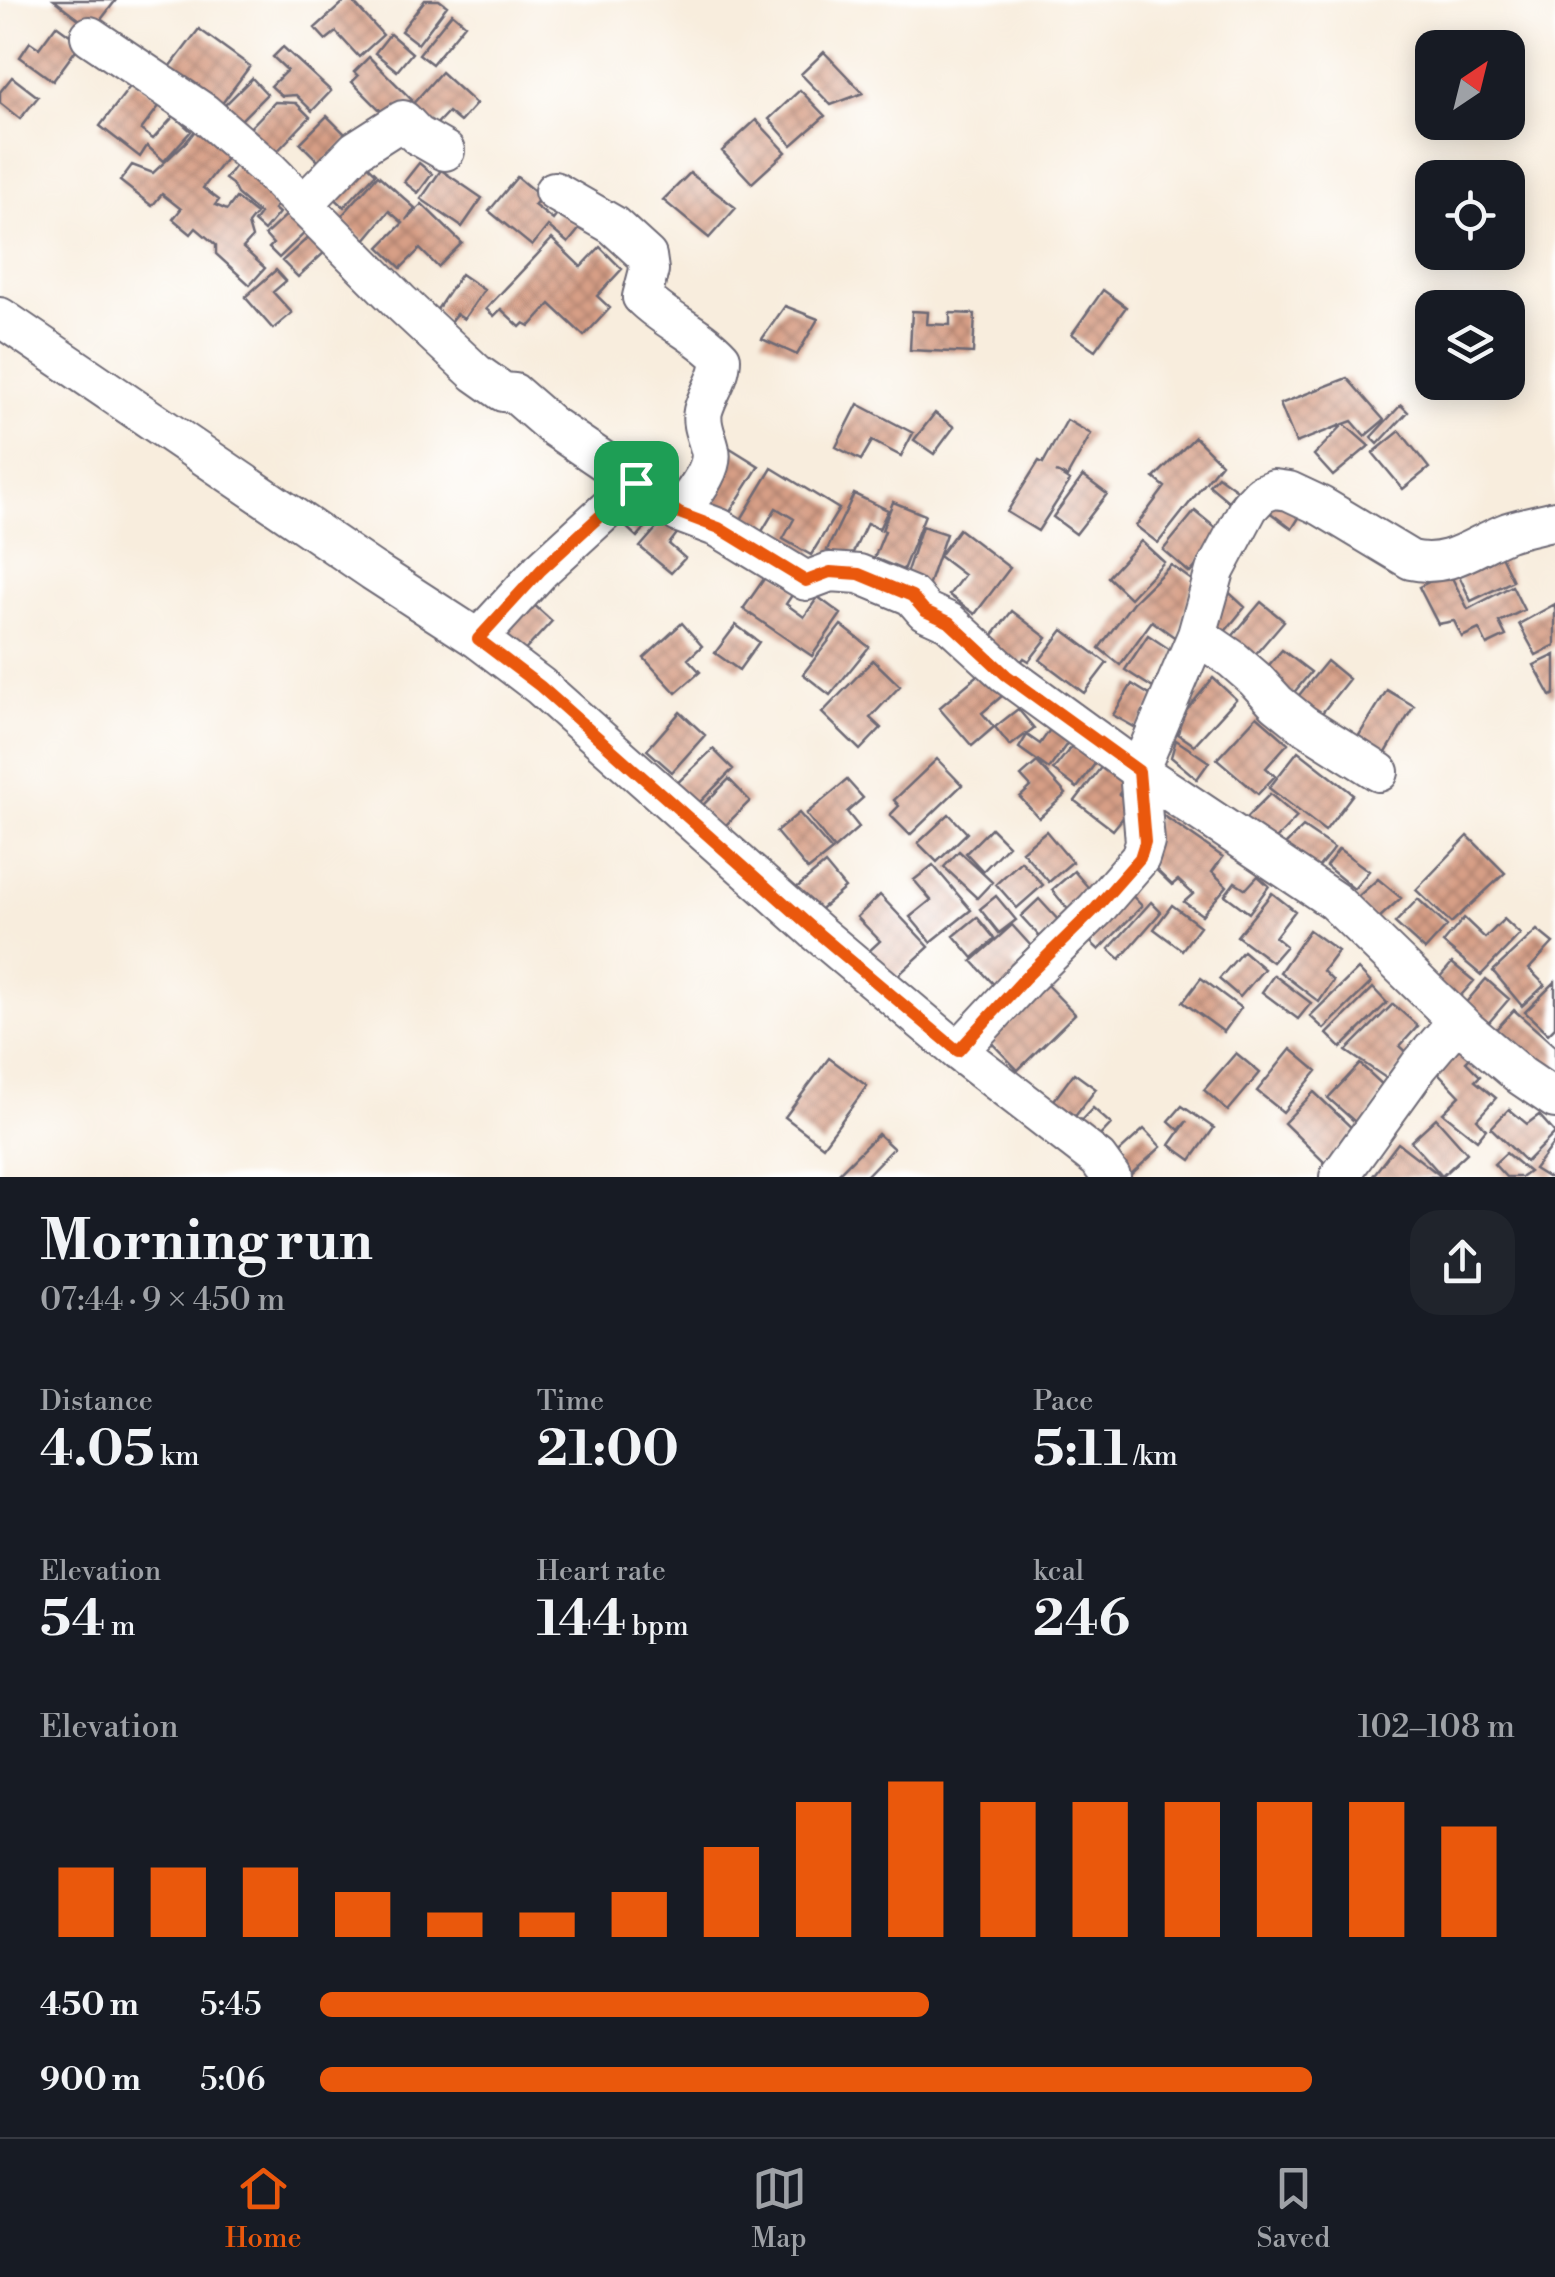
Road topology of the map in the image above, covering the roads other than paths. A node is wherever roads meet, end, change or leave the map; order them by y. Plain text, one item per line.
1 (90, 36) dead end
2 (444, 151) dead end
3 (554, 191) dead end
4 (303, 205) junction
5 (0, 318) edge
6 (636, 483) junction
7 (679, 513) junction
8 (1555, 520) edge
9 (1197, 635) junction
10 (478, 639) junction
11 (1139, 771) junction
12 (1379, 772) dead end
13 (1457, 1021) junction
14 (958, 1051) junction
15 (1555, 1098) edge
16 (1111, 1177) edge
17 (1339, 1177) edge

1 - 4 street
2 - 4 street
3 - 7 street
4 - 6 street
5 - 10 street
6 - 7 street
6 - 10 street
7 - 11 street
8 - 9 street
9 - 11 street
9 - 12 street
10 - 14 street
11 - 13 street
11 - 14 street
13 - 15 street
13 - 17 street
14 - 16 street

